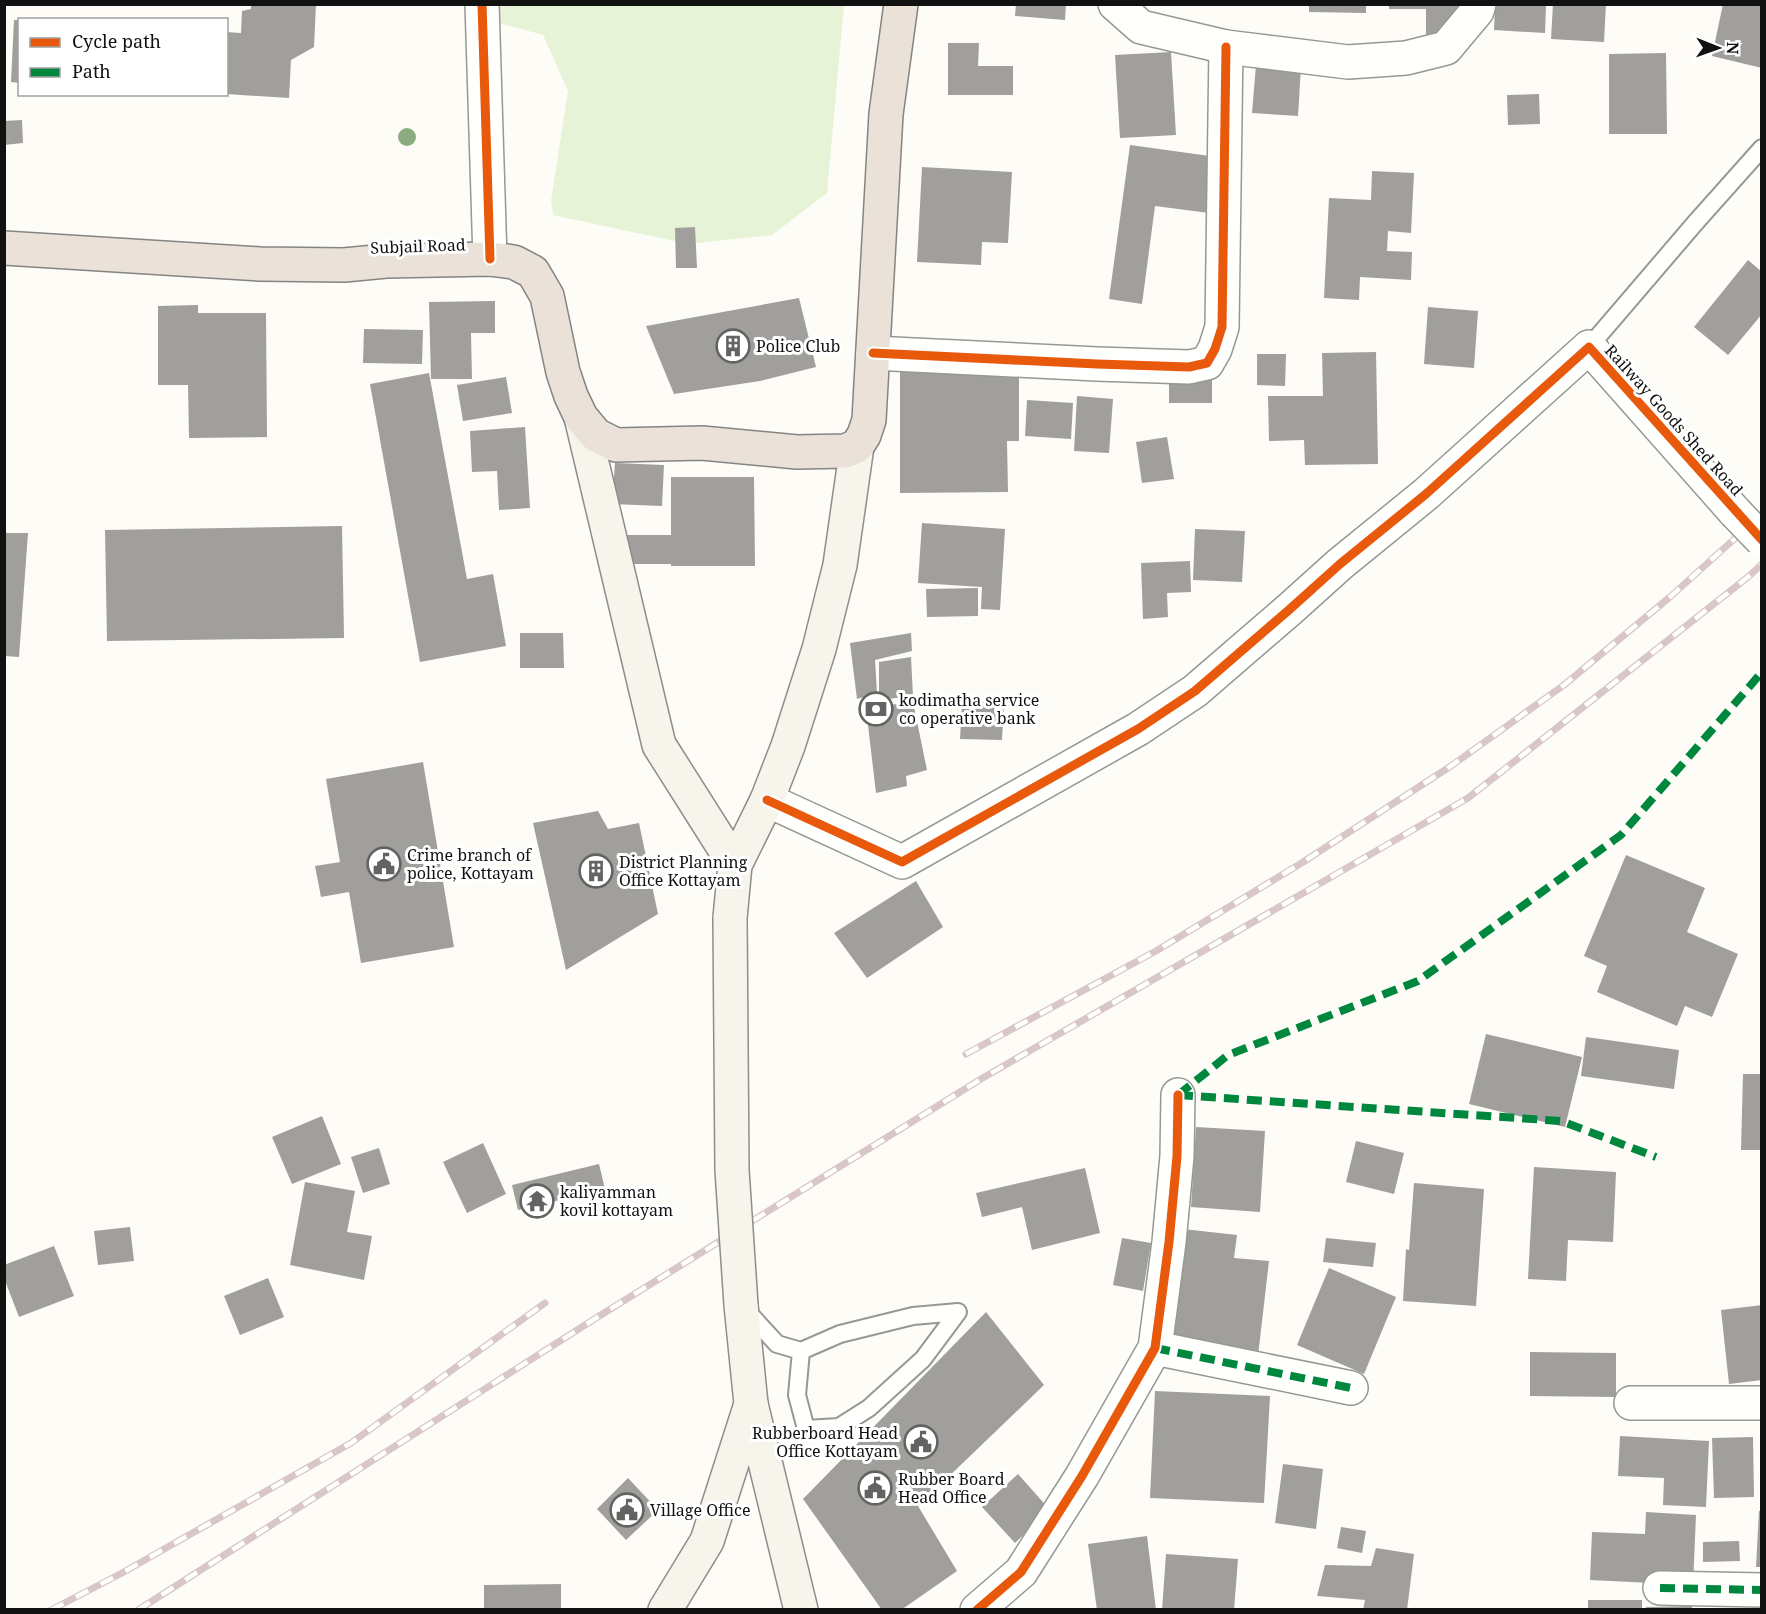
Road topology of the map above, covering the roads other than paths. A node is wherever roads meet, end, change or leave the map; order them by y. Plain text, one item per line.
1 (482, 4) edge
2 (901, 4) edge
3 (1115, 4) edge
4 (1479, 4) edge
5 (1226, 47) junction
6 (1761, 148) edge
7 (4, 248) edge
8 (490, 259) junction
9 (1589, 347) junction
10 (873, 353) junction
11 (581, 417) junction
12 (857, 446) junction
13 (1761, 540) edge
14 (767, 800) junction
15 (735, 866) junction
16 (1178, 1095) dead end
17 (741, 1305) junction
18 (1155, 1348) junction
19 (801, 1351) junction
20 (1351, 1388) dead end
21 (1631, 1403) dead end
22 (1761, 1403) edge
23 (751, 1404) junction
24 (1660, 1588) dead end
25 (1761, 1590) edge
26 (665, 1610) edge
27 (801, 1610) edge
28 (977, 1610) edge

1 - 8 street
2 - 10 highway
3 - 5 street
4 - 5 street
5 - 10 street
6 - 9 lane
7 - 8 highway, Subjail Road
8 - 11 highway, Subjail Road
9 - 13 street, Railway Goods Shed Road, bridge
9 - 14 street
10 - 12 highway
11 - 12 highway, Subjail Road
11 - 15 main road
12 - 14 main road
14 - 15 main road
15 - 17 main road, bridge
16 - 18 street
17 - 19 lane
17 - 23 main road
18 - 20 street
18 - 28 street
19 - 19 lane
21 - 22 street
23 - 26 main road
23 - 27 main road
24 - 25 street

